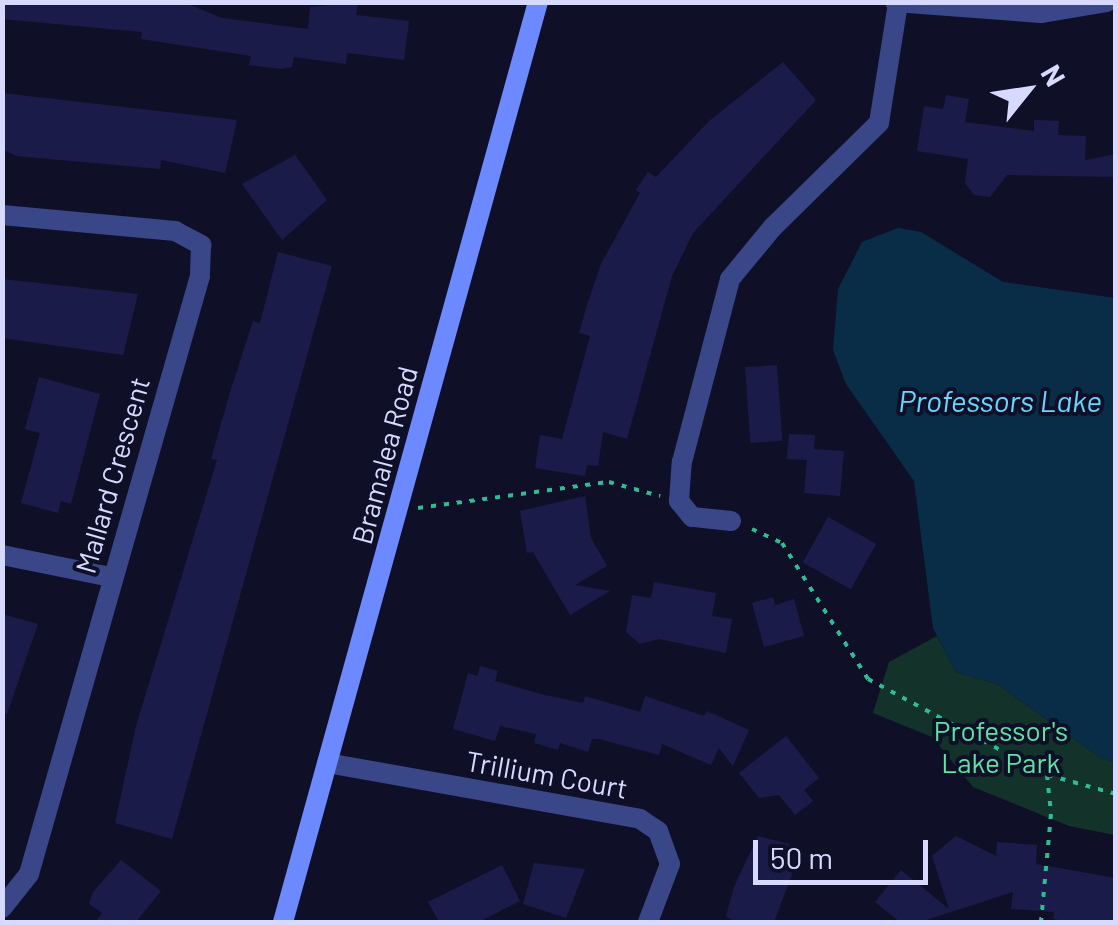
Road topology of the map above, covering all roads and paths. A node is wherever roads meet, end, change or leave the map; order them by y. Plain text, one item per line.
1 (538, 2) edge
2 (1107, 2) edge
3 (896, 3) edge
4 (2, 215) edge
5 (679, 501) junction
6 (398, 511) junction
7 (731, 520) joint
8 (2, 554) edge
9 (111, 577) junction
10 (327, 763) junction
11 (1047, 775) junction
12 (1116, 794) edge
13 (2, 908) edge
14 (283, 922) edge
15 (648, 922) edge
16 (1041, 922) edge

1 - 6 main road, Bramalea Road
2 - 3 street
3 - 5 street
4 - 9 street, Mallard Crescent
5 - 6 path
5 - 7 street
6 - 10 main road, Bramalea Road
7 - 11 path
8 - 9 street
9 - 13 street, Mallard Crescent
10 - 14 main road, Bramalea Road
10 - 15 street, Trillium Court
11 - 12 path
11 - 16 path

